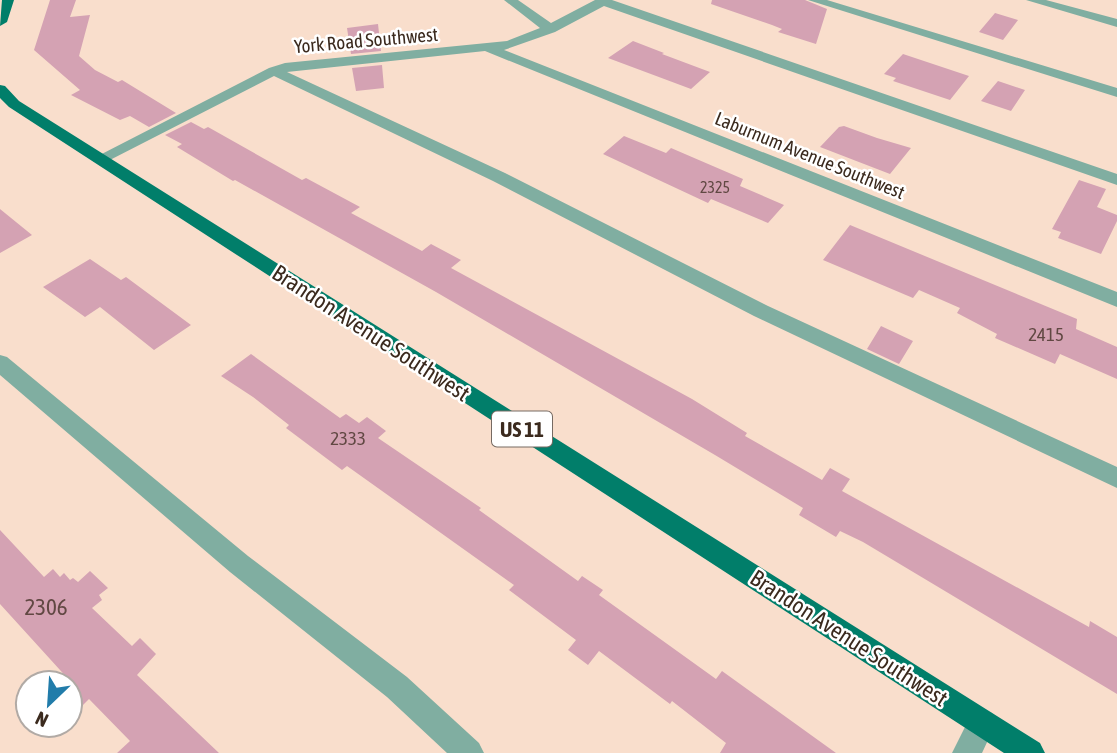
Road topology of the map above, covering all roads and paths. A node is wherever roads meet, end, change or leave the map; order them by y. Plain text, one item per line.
1 (8, 0) edge
2 (510, 0) edge
3 (814, 0) edge
4 (1032, 0) edge
5 (604, 1) edge
6 (0, 19) edge
7 (1117, 23) edge
8 (550, 29) junction
9 (488, 48) junction
10 (274, 71) junction
11 (0, 89) edge
12 (1117, 93) edge
13 (100, 159) junction
14 (1117, 180) edge
15 (1117, 300) edge
16 (0, 363) edge
17 (1117, 478) edge
18 (982, 723) junction
19 (469, 753) edge
20 (967, 753) edge
21 (1030, 753) edge

1 - 6 main road
2 - 8 street
3 - 12 street
4 - 7 street
5 - 8 street, York Road Southwest
5 - 14 street
8 - 9 street, York Road Southwest
9 - 10 street, York Road Southwest
9 - 15 street, Laburnum Avenue Southwest
10 - 13 street, York Road Southwest
10 - 17 street
11 - 13 main road, Brandon Avenue Southwest / US 11
13 - 18 main road, Brandon Avenue Southwest / US 11
16 - 19 street
18 - 20 street
18 - 21 main road, Brandon Avenue Southwest / US 11

